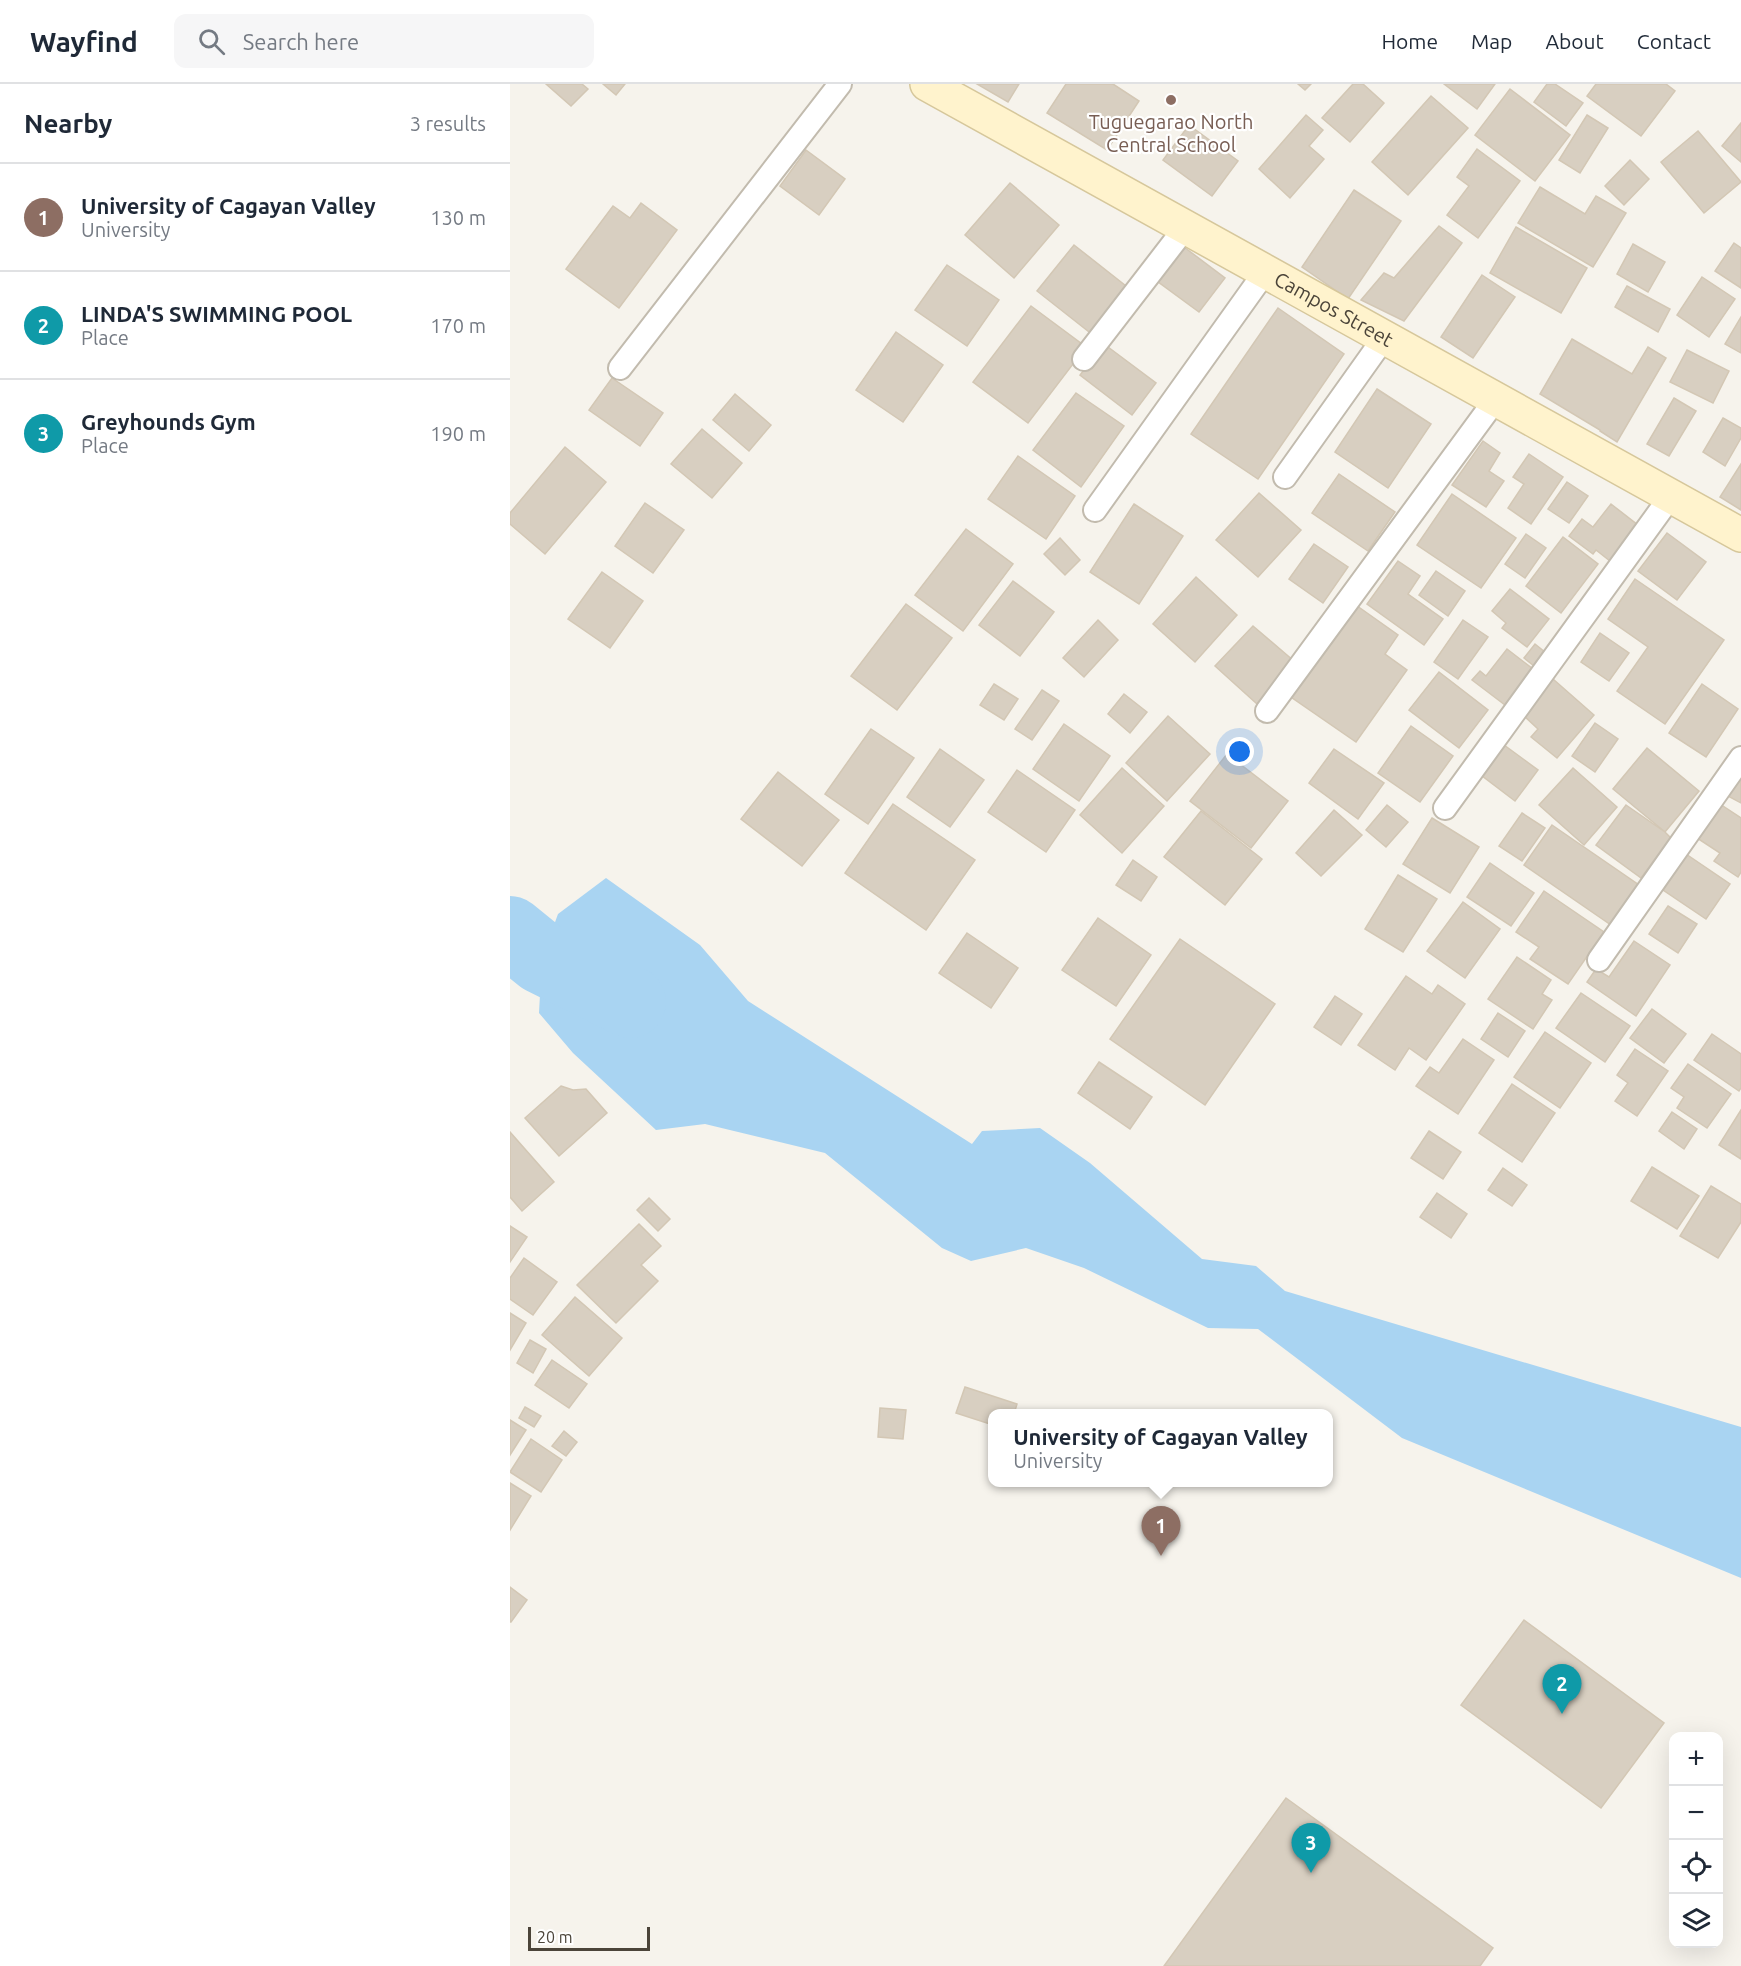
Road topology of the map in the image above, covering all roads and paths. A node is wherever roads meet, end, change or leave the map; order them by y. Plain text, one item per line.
1 (840, 84) edge
2 (927, 84) edge
3 (1185, 228) junction
4 (1265, 272) junction
5 (1384, 338) junction
6 (1084, 359) dead end
7 (620, 368) dead end
8 (1496, 399) junction
9 (1285, 477) dead end
10 (1671, 496) junction
11 (1095, 510) dead end
12 (1741, 535) edge
13 (1267, 711) dead end
14 (1741, 758) edge
15 (1445, 808) dead end
16 (1599, 960) dead end

1 - 7 lane
2 - 3 street, Campos Street
3 - 4 street, Campos Street
3 - 6 lane
4 - 5 street, Campos Street
4 - 11 lane
5 - 8 street, Campos Street
5 - 9 lane
8 - 10 street, Campos Street
8 - 13 lane
10 - 12 street, Campos Street
10 - 15 lane
14 - 16 lane

